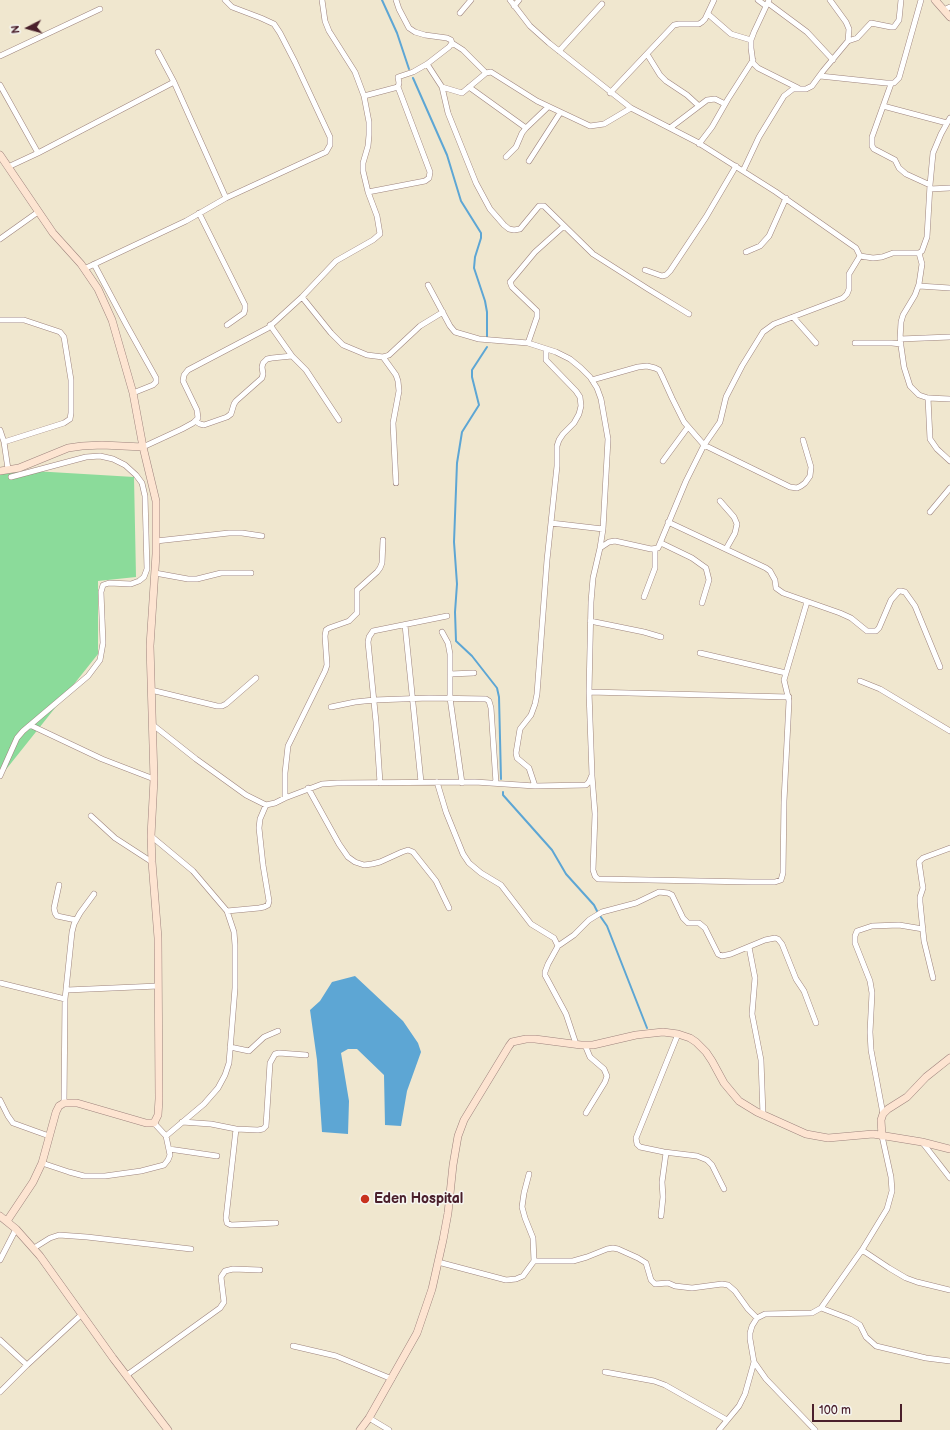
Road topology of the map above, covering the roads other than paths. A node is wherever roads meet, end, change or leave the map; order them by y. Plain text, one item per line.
1 (225, 0) edge
2 (322, 0) edge
3 (396, 0) edge
4 (471, 0) edge
5 (510, 0) edge
6 (519, 0) edge
7 (714, 0) edge
8 (758, 0) edge
9 (830, 0) edge
10 (901, 0) edge
11 (921, 0) edge
12 (935, 0) edge
13 (768, 3) edge
14 (602, 4) dead end
15 (514, 6) junction
16 (100, 9) dead end
17 (947, 9) edge
18 (460, 13) dead end
19 (708, 14) junction
20 (950, 17) edge
21 (751, 40) junction
22 (848, 41) junction
23 (452, 43) junction
24 (559, 51) junction
25 (158, 52) dead end
26 (647, 54) junction
27 (0, 56) edge
28 (752, 60) junction
29 (833, 60) junction
30 (427, 64) junction
31 (486, 73) junction
32 (820, 76) junction
33 (174, 82) junction
34 (890, 84) junction
35 (0, 85) edge
36 (398, 87) junction
37 (442, 87) junction
38 (468, 87) junction
39 (798, 88) junction
40 (610, 93) junction
41 (364, 96) junction
42 (725, 104) junction
43 (699, 106) junction
44 (883, 106) junction
45 (548, 107) junction
46 (630, 108) junction
47 (560, 113) junction
48 (949, 121) edge
49 (526, 128) junction
50 (670, 128) junction
51 (699, 144) junction
52 (38, 154) junction
53 (0, 155) edge
54 (506, 157) dead end
55 (529, 161) dead end
56 (736, 166) junction
57 (8, 167) junction
58 (743, 171) junction
59 (930, 187) junction
60 (950, 188) edge
61 (368, 192) junction
62 (226, 198) junction
63 (786, 198) junction
64 (38, 212) junction
65 (199, 213) junction
66 (560, 229) junction
67 (0, 240) edge
68 (746, 252) dead end
69 (919, 253) junction
70 (860, 256) junction
71 (94, 264) junction
72 (84, 269) junction
73 (645, 270) dead end
74 (428, 285) dead end
75 (919, 286) junction
76 (950, 288) edge
77 (302, 297) junction
78 (443, 312) junction
79 (689, 314) dead end
80 (793, 317) junction
81 (0, 320) edge
82 (227, 325) dead end
83 (270, 325) junction
84 (950, 337) edge
85 (901, 341) junction
86 (528, 343) junction
87 (816, 343) dead end
88 (855, 343) dead end
89 (546, 349) junction
90 (292, 356) junction
91 (383, 357) junction
92 (592, 380) junction
93 (133, 393) junction
94 (928, 398) junction
95 (950, 399) edge
96 (339, 420) dead end
97 (195, 421) junction
98 (688, 427) junction
99 (0, 430) edge
100 (803, 440) dead end
101 (4, 442) junction
102 (704, 445) junction
103 (143, 447) junction
104 (663, 461) dead end
105 (950, 461) edge
106 (0, 471) edge
107 (9, 473) junction
108 (396, 483) dead end
109 (950, 488) edge
110 (720, 500) dead end
111 (930, 512) dead end
112 (668, 522) junction
113 (551, 523) junction
114 (603, 529) junction
115 (262, 536) dead end
116 (383, 540) dead end
117 (156, 541) junction
118 (661, 542) junction
119 (600, 548) junction
120 (655, 549) junction
121 (726, 549) junction
122 (155, 573) junction
123 (251, 573) dead end
124 (644, 597) dead end
125 (807, 602) junction
126 (702, 603) dead end
127 (447, 616) dead end
128 (590, 620) junction
129 (405, 625) junction
130 (442, 632) dead end
131 (661, 637) dead end
132 (700, 653) dead end
133 (940, 667) dead end
134 (474, 673) dead end
135 (786, 673) junction
136 (450, 674) junction
137 (256, 678) dead end
138 (860, 681) dead end
139 (151, 690) junction
140 (589, 692) junction
141 (789, 697) junction
142 (450, 698) junction
143 (413, 699) junction
144 (374, 700) junction
145 (331, 707) dead end
146 (30, 725) junction
147 (153, 725) junction
148 (950, 731) edge
149 (592, 775) junction
150 (0, 776) edge
151 (154, 779) junction
152 (421, 782) junction
153 (437, 782) junction
154 (380, 783) junction
155 (462, 783) junction
156 (496, 783) junction
157 (535, 786) junction
158 (308, 788) junction
159 (285, 798) junction
160 (266, 805) junction
161 (91, 816) dead end
162 (151, 836) junction
163 (950, 848) edge
164 (152, 862) junction
165 (59, 885) dead end
166 (94, 894) dead end
167 (449, 908) dead end
168 (227, 911) junction
169 (76, 920) junction
170 (923, 929) junction
171 (558, 946) junction
172 (749, 947) junction
173 (933, 978) dead end
174 (0, 983) edge
175 (158, 986) junction
176 (66, 990) junction
177 (65, 998) junction
178 (816, 1023) dead end
179 (278, 1031) dead end
180 (678, 1034) junction
181 (576, 1044) junction
182 (585, 1045) junction
183 (230, 1047) junction
184 (306, 1055) dead end
185 (950, 1058) edge
186 (0, 1100) edge
187 (64, 1102) junction
188 (586, 1113) dead end
189 (883, 1114) junction
190 (762, 1115) junction
191 (182, 1122) junction
192 (154, 1123) junction
193 (236, 1128) junction
194 (49, 1136) junction
195 (166, 1136) junction
196 (882, 1136) junction
197 (922, 1142) junction
198 (169, 1149) junction
199 (950, 1149) edge
200 (666, 1153) junction
201 (217, 1156) dead end
202 (42, 1163) junction
203 (529, 1174) dead end
204 (950, 1178) edge
205 (724, 1189) dead end
206 (0, 1216) edge
207 (661, 1216) dead end
208 (7, 1221) junction
209 (276, 1223) dead end
210 (16, 1229) junction
211 (34, 1248) junction
212 (191, 1249) dead end
213 (862, 1250) junction
214 (0, 1260) edge
215 (534, 1261) junction
216 (438, 1262) junction
217 (260, 1270) dead end
218 (950, 1290) edge
219 (821, 1308) junction
220 (82, 1314) junction
221 (757, 1318) junction
222 (0, 1340) edge
223 (293, 1346) dead end
224 (950, 1360) edge
225 (754, 1362) junction
226 (26, 1365) junction
227 (605, 1372) dead end
228 (127, 1375) junction
229 (392, 1379) junction
230 (0, 1392) edge
231 (369, 1418) junction
232 (727, 1420) junction
233 (168, 1430) edge
234 (360, 1430) edge
235 (389, 1430) edge
236 (719, 1430) edge
237 (815, 1430) edge

1 - 62 street
2 - 41 street
3 - 23 street
4 - 18 street
5 - 15 street
6 - 15 street
7 - 19 street
8 - 13 street
9 - 22 street
10 - 22 street
11 - 34 street
12 - 17 street
13 - 21 street
13 - 29 street
14 - 24 street
15 - 24 street
16 - 27 street
17 - 20 street
19 - 21 street
19 - 26 street
21 - 28 street
22 - 29 street
23 - 30 street
23 - 31 street
24 - 40 street
25 - 33 street
26 - 40 street
26 - 43 street
28 - 39 street
28 - 42 street
29 - 32 street
30 - 36 street
30 - 37 street
31 - 38 street
31 - 45 street
32 - 34 street
32 - 39 street
33 - 52 street
33 - 62 street
34 - 44 street
35 - 52 street
36 - 41 street
36 - 61 street
37 - 38 street
37 - 66 street
38 - 49 street
39 - 58 street
40 - 46 street
41 - 61 street
42 - 43 street
42 - 51 street
43 - 50 street
44 - 48 street
44 - 59 street
45 - 47 street
45 - 49 street
46 - 47 street
46 - 50 street
47 - 55 street
48 - 59 street
49 - 54 street
50 - 51 street
51 - 56 street
52 - 57 street
53 - 57 street
56 - 58 street
56 - 73 street
57 - 64 street
58 - 63 street
59 - 60 street
59 - 69 street
61 - 77 street
62 - 65 street
63 - 68 street
63 - 70 street
64 - 67 street
64 - 72 street
65 - 71 street
65 - 82 street
66 - 79 street
66 - 86 street
69 - 70 street
69 - 75 street
70 - 80 street
71 - 72 street
71 - 93 street
72 - 93 street
74 - 78 street
75 - 76 street
75 - 85 street
77 - 83 street
77 - 91 street
78 - 86 street
78 - 91 street
80 - 87 street
80 - 102 street
81 - 101 street
83 - 90 street
83 - 97 street
84 - 85 street
85 - 88 street
85 - 94 street
86 - 89 street
89 - 92 street
89 - 113 street
90 - 96 street
90 - 97 street
91 - 108 street
92 - 98 street
92 - 114 street
93 - 103 street
94 - 95 street
94 - 105 street
97 - 103 street
98 - 102 street
98 - 104 street
99 - 101 street
100 - 102 street
101 - 107 street
102 - 112 street
103 - 107 street
103 - 117 street
106 - 107 street
107 - 146 street
109 - 111 street
110 - 121 street
112 - 118 street
112 - 121 street
113 - 114 street
113 - 157 street
114 - 119 street
115 - 117 street
116 - 159 street
117 - 122 street
118 - 120 street
118 - 126 street
119 - 120 street
119 - 128 street
120 - 124 street
121 - 125 street
122 - 123 street
122 - 139 street
125 - 133 street
125 - 135 street
127 - 129 street
128 - 131 street
128 - 140 street
129 - 143 street
129 - 144 street
130 - 136 street
132 - 135 street
134 - 136 street
135 - 141 street
136 - 142 street
137 - 139 street
138 - 148 street
139 - 147 street
140 - 141 street
140 - 149 street
141 - 149 street
142 - 143 street
142 - 155 street
142 - 156 street
143 - 144 street
143 - 152 street
144 - 145 street
144 - 154 street
146 - 150 street
146 - 151 street
147 - 151 street
147 - 160 street
149 - 157 street
151 - 162 street
152 - 153 street
152 - 154 street
153 - 155 street
153 - 171 street
154 - 158 street
155 - 156 street
156 - 157 street
158 - 159 street
158 - 167 street
159 - 160 street
160 - 168 street
161 - 164 street
162 - 164 street
162 - 168 street
163 - 170 street
164 - 175 street
165 - 169 street
166 - 169 street
168 - 183 street
169 - 176 street
170 - 173 street
170 - 189 street
171 - 172 street
171 - 181 street
172 - 178 street
172 - 190 street
174 - 177 street
175 - 176 street
175 - 192 street
176 - 177 street
177 - 187 street
179 - 183 street
180 - 182 street
180 - 190 street
180 - 200 street
181 - 182 street
181 - 216 street
182 - 188 street
183 - 191 street
184 - 193 street
185 - 189 street
186 - 194 street
187 - 192 street
187 - 194 street
189 - 196 street
190 - 196 street
191 - 193 street
191 - 195 street
192 - 195 street
193 - 209 street
194 - 202 street
195 - 198 street
196 - 197 street
196 - 213 street
197 - 199 street
197 - 204 street
198 - 201 street
198 - 202 street
200 - 205 street
200 - 207 street
202 - 208 street
203 - 215 street
206 - 208 street
208 - 210 street
210 - 211 street
210 - 214 street
211 - 212 street
211 - 220 street
213 - 218 street
213 - 219 street
215 - 216 street
215 - 221 street
216 - 229 street
217 - 228 street
219 - 221 street
219 - 224 street
220 - 226 street
220 - 228 street
221 - 225 street
222 - 226 street
223 - 229 street
225 - 232 street
225 - 237 street
226 - 230 street
227 - 232 street
228 - 233 street
229 - 231 street
231 - 234 street
231 - 235 street
232 - 236 street

